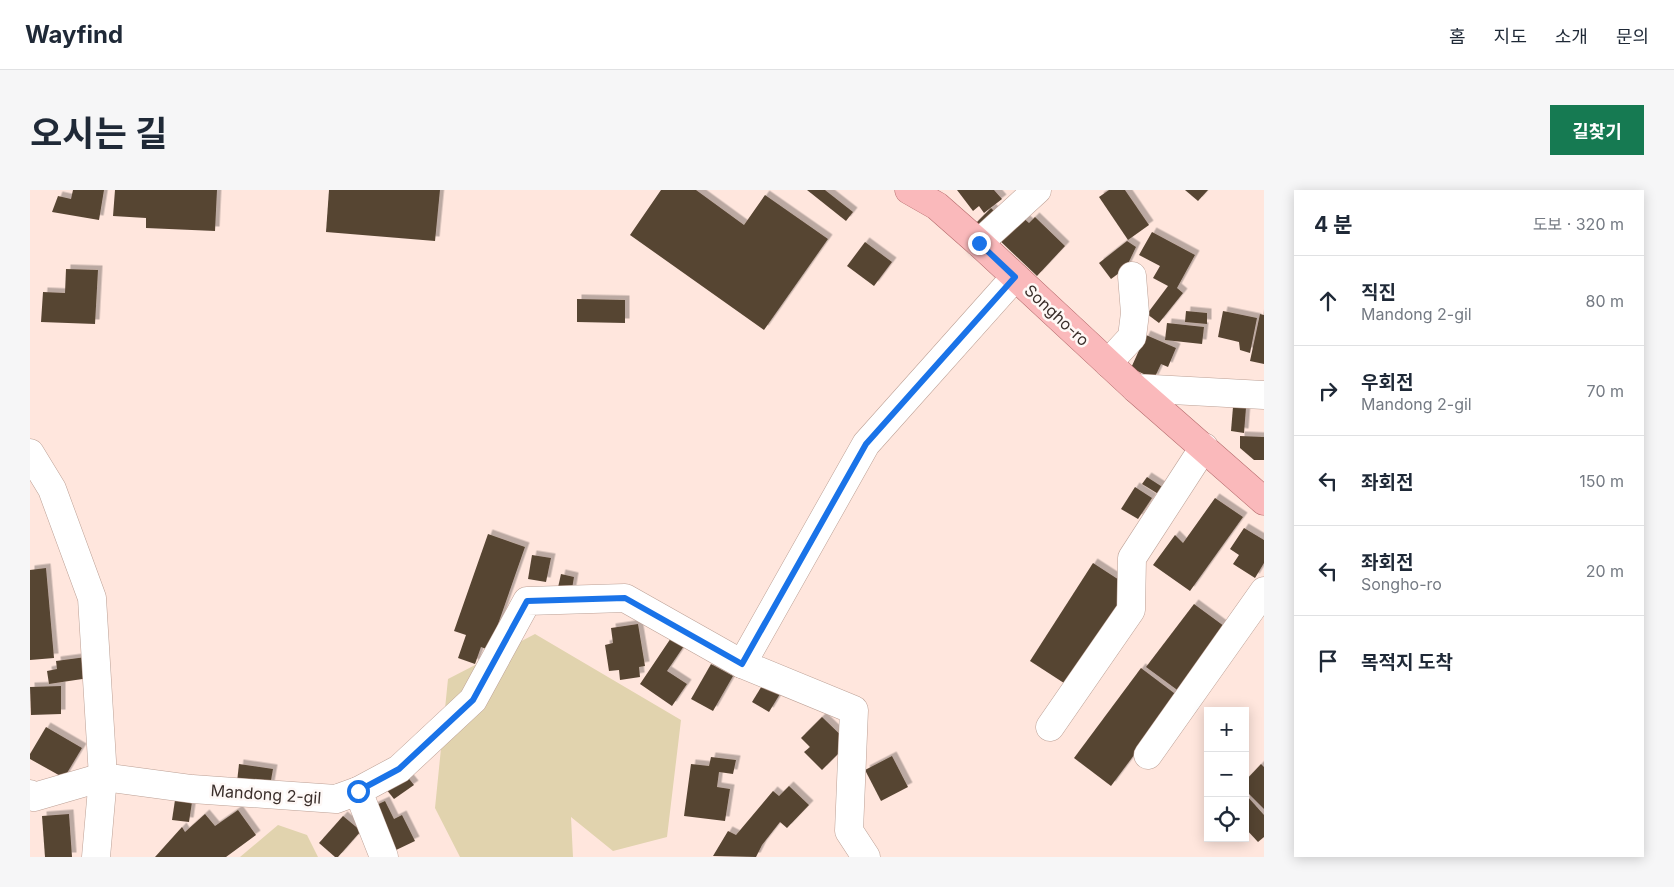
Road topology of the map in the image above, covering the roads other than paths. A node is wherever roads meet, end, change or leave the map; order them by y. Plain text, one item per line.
1 (909, 190) edge
2 (1037, 190) edge
3 (979, 243) junction
4 (1132, 276) dead end
5 (1015, 277) junction
6 (1108, 363) junction
7 (1135, 388) junction
8 (1264, 395) edge
9 (1204, 447) junction
10 (30, 453) edge
11 (1264, 500) edge
12 (1264, 591) edge
13 (742, 664) junction
14 (1050, 727) dead end
15 (1148, 754) dead end
16 (103, 777) junction
17 (358, 791) junction
18 (30, 794) edge
19 (96, 857) edge
20 (384, 857) edge
21 (866, 857) edge

1 - 3 main road, Songho-ro
2 - 3 street
3 - 5 main road, Songho-ro
4 - 6 street
5 - 6 main road, Songho-ro
5 - 13 street
6 - 7 main road, Songho-ro
7 - 8 street
7 - 9 main road, Songho-ro
9 - 11 main road, Songho-ro
9 - 14 street
10 - 16 street
12 - 15 street
13 - 17 street, Mandong 2-gil
13 - 21 street, Mandong 2-gil
16 - 17 street, Mandong 2-gil
16 - 18 street
16 - 19 street
17 - 20 street

